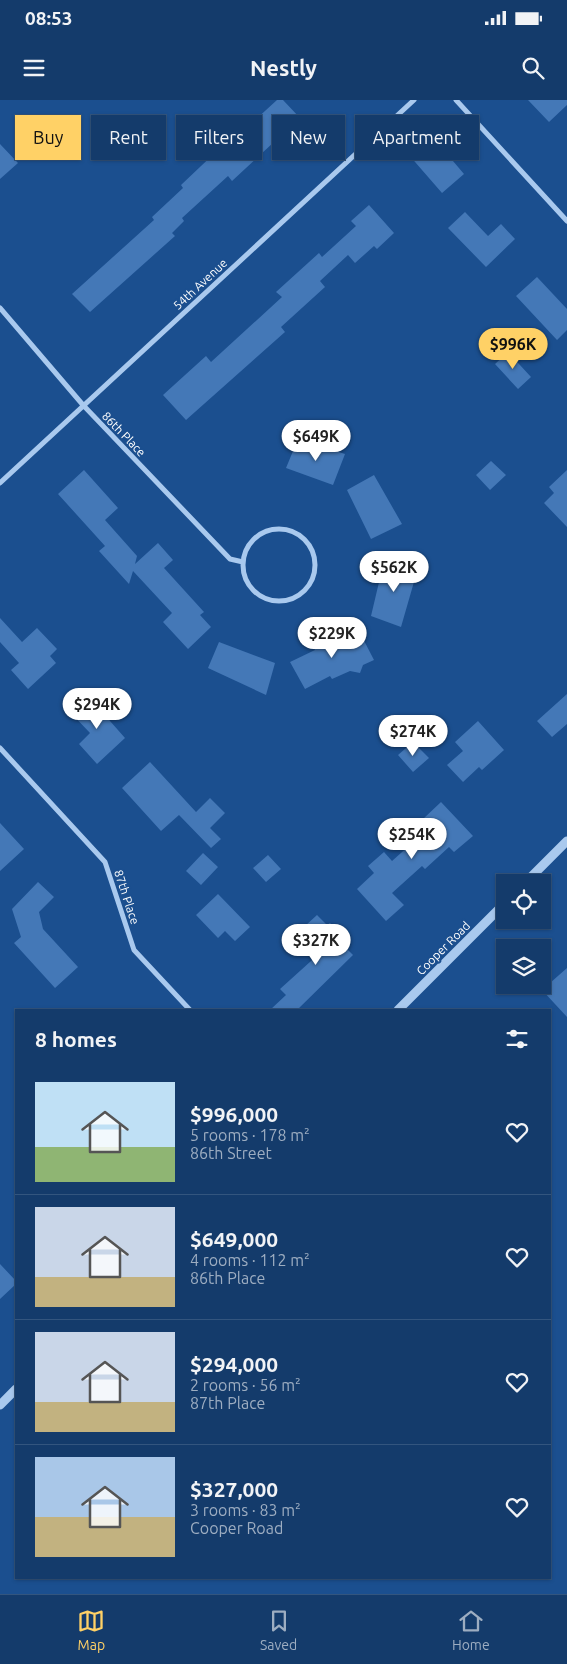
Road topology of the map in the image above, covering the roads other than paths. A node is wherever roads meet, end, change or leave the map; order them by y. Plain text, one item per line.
1 (414, 100) edge
2 (456, 100) edge
3 (567, 221) edge
4 (0, 308) edge
5 (83, 405) junction
6 (0, 483) edge
7 (243, 562) junction
8 (0, 748) edge
9 (567, 841) edge
10 (534, 874) edge
11 (496, 912) edge
12 (189, 1009) edge
13 (399, 1009) edge
14 (15, 1390) edge
15 (0, 1405) edge

1 - 5 street, 54th Avenue
2 - 3 street
4 - 5 street, 86th Place
5 - 6 street, 54th Avenue
5 - 7 street, 86th Place
7 - 7 street
8 - 12 street, 87th Place
9 - 10 street
11 - 13 street, Cooper Road
14 - 15 street

